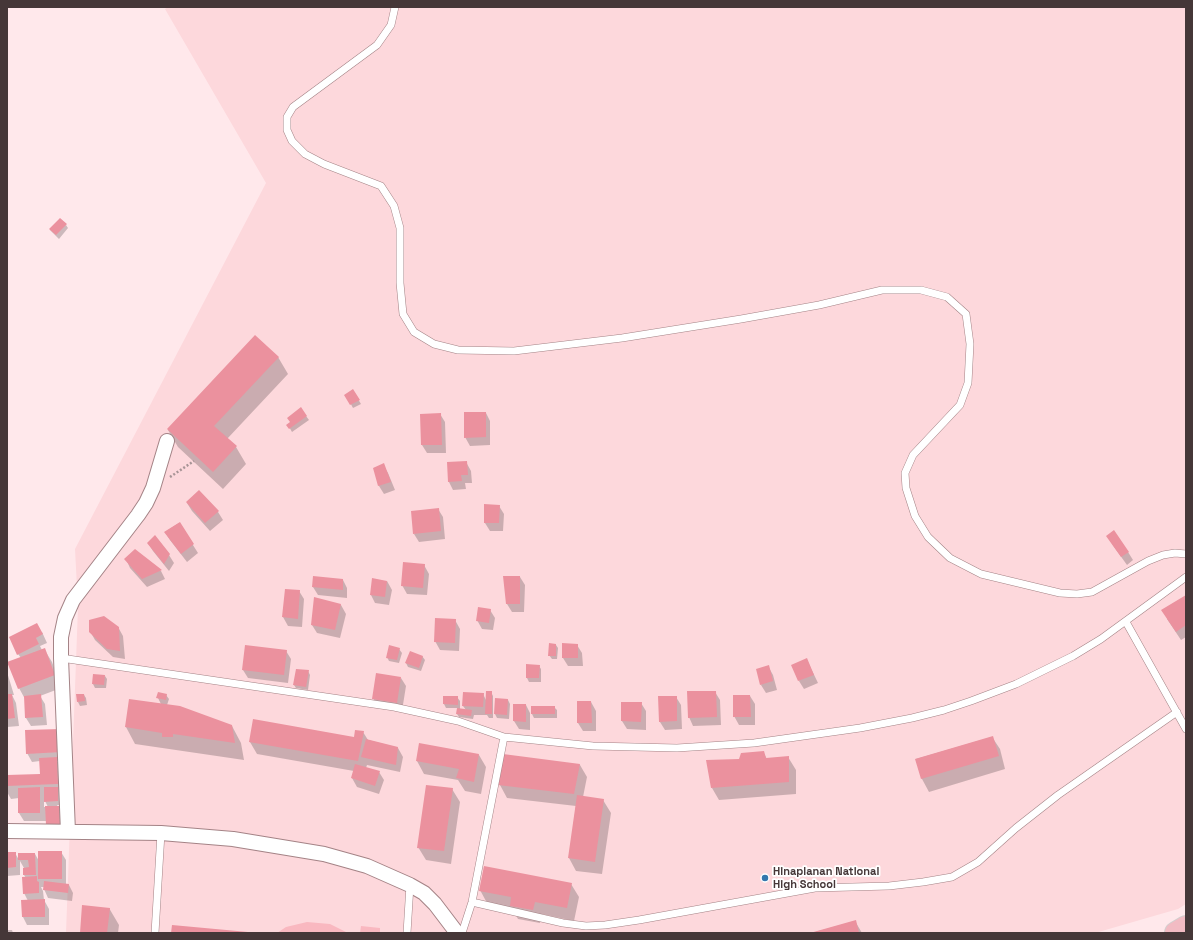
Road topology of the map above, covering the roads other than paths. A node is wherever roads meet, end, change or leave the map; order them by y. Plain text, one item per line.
1 (395, 7) edge
2 (167, 441) dead end
3 (1186, 554) edge
4 (1186, 577) edge
5 (1126, 622) junction
6 (61, 658) junction
7 (1176, 712) junction
8 (1186, 729) edge
9 (504, 737) junction
10 (7, 831) edge
11 (68, 832) junction
12 (161, 833) junction
13 (410, 885) junction
14 (472, 902) junction
15 (1186, 928) edge
16 (155, 933) edge
17 (407, 933) edge
18 (457, 933) edge
19 (462, 933) edge
20 (1176, 933) edge

1 - 3 lane
2 - 6 street
4 - 5 lane
5 - 7 lane
5 - 9 lane
6 - 9 lane
6 - 11 street
7 - 8 lane
7 - 14 lane
9 - 14 lane
10 - 11 street
11 - 12 street
12 - 13 street
12 - 16 lane
13 - 17 lane
13 - 18 street
14 - 19 lane
15 - 20 main road

